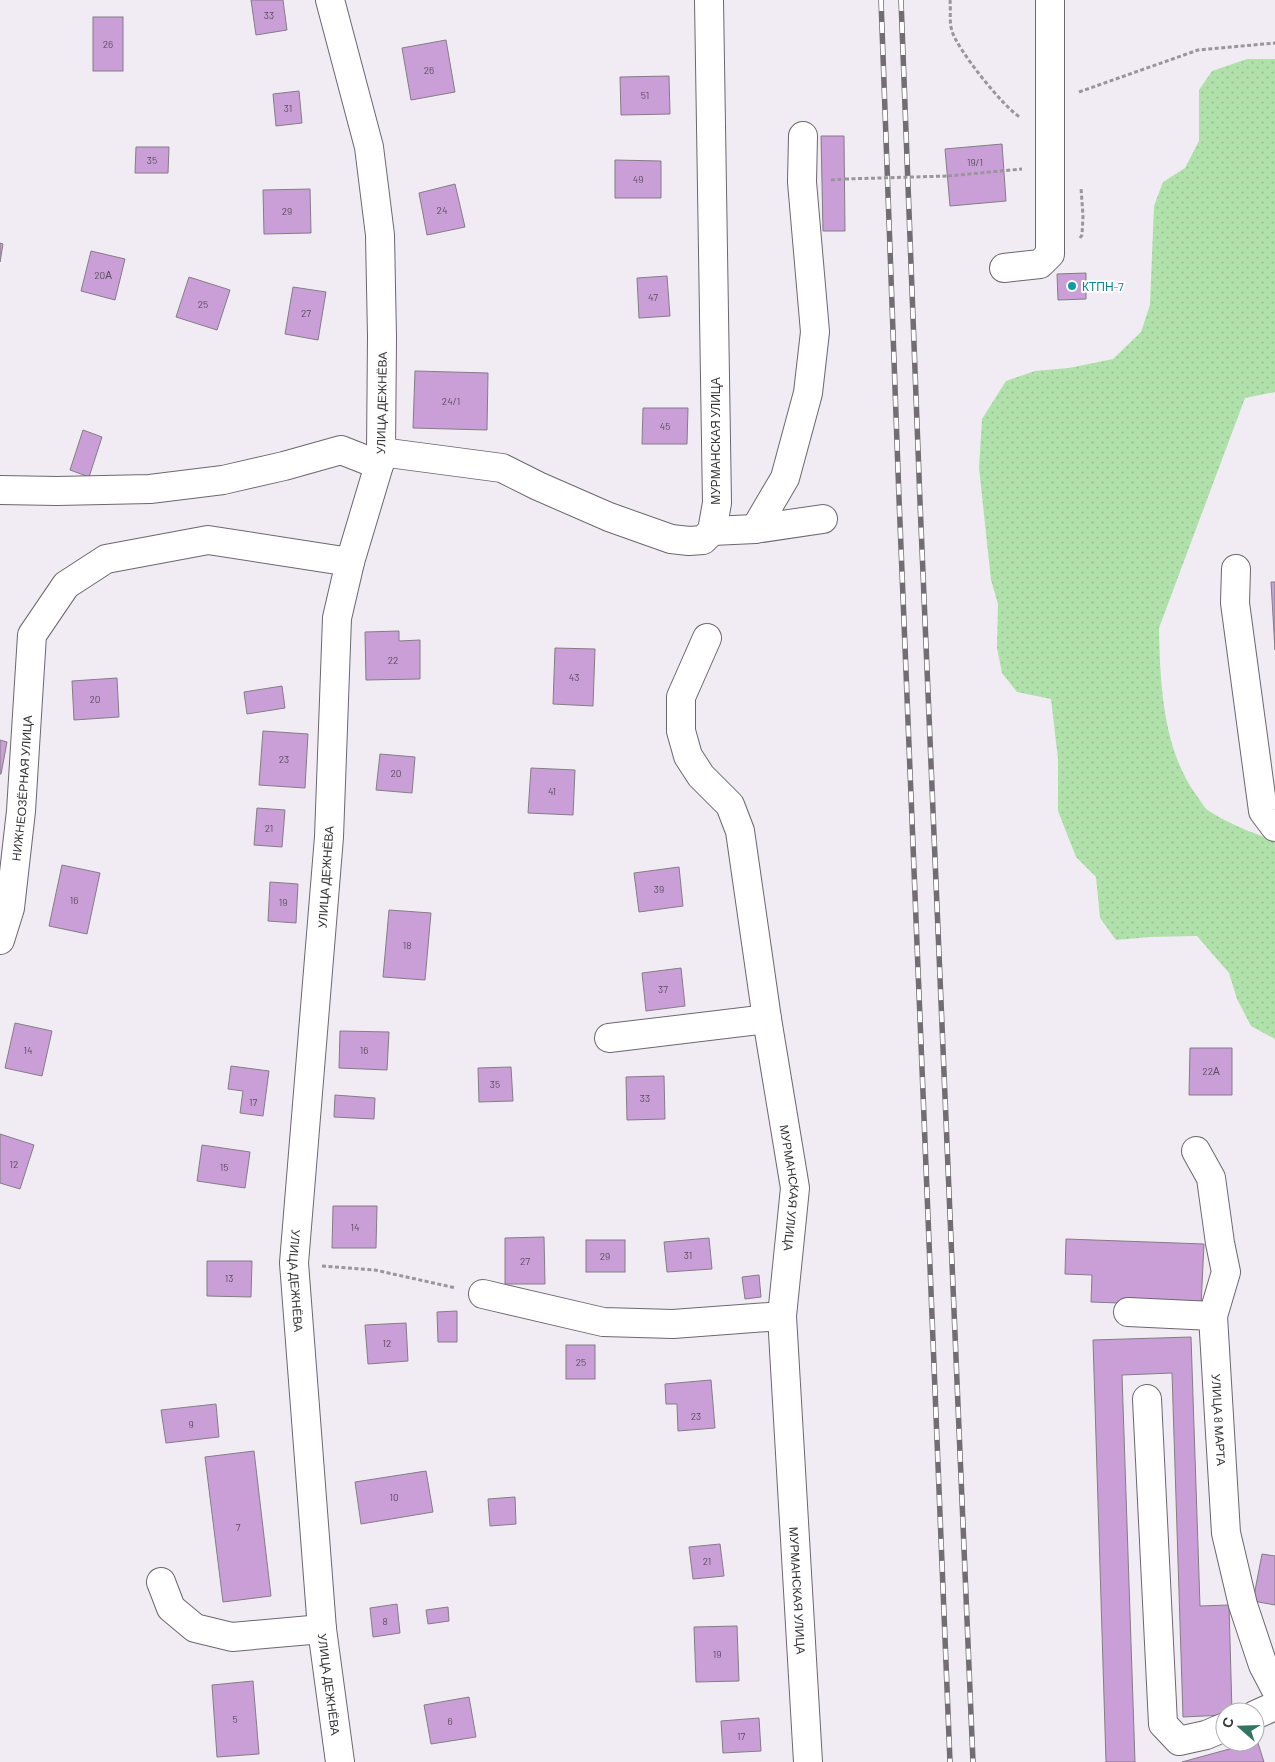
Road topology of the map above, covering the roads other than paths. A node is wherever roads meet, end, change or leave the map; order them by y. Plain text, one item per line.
1 (330, 0) edge
2 (709, 0) edge
3 (1050, 0) edge
4 (803, 136) dead end
5 (1004, 268) dead end
6 (380, 459) junction
7 (0, 490) edge
8 (823, 519) dead end
9 (755, 529) junction
10 (712, 531) junction
11 (350, 562) junction
12 (1236, 569) dead end
13 (707, 638) dead end
14 (1275, 827) edge
15 (0, 940) edge
16 (767, 1019) junction
17 (609, 1038) dead end
18 (1196, 1151) dead end
19 (483, 1294) road end
20 (1128, 1312) dead end
21 (782, 1316) junction
22 (1213, 1316) junction
23 (1147, 1399) dead end
24 (161, 1582) dead end
25 (322, 1629) junction
26 (1275, 1688) edge
27 (1215, 1732) edge
28 (340, 1762) edge
29 (808, 1762) edge

1 - 6 street, УЛИЦА ДЕЖНЁВА
2 - 10 street, МУРМАНСКАЯ УЛИЦА
3 - 5 street
4 - 9 street
6 - 7 street
6 - 10 street
6 - 11 street, УЛИЦА ДЕЖНЁВА
8 - 9 street
9 - 10 street
11 - 15 street, НИЖНЕОЗЁРНАЯ УЛИЦА
11 - 25 street, УЛИЦА ДЕЖНЁВА
12 - 14 street
13 - 16 street, МУРМАНСКАЯ УЛИЦА
16 - 17 street
16 - 21 street, МУРМАНСКАЯ УЛИЦА
18 - 22 street, УЛИЦА 8 МАРТА
19 - 21 street
20 - 22 street
21 - 29 street, МУРМАНСКАЯ УЛИЦА
22 - 26 street, УЛИЦА 8 МАРТА
23 - 27 street
24 - 25 street
25 - 28 street, УЛИЦА ДЕЖНЁВА

